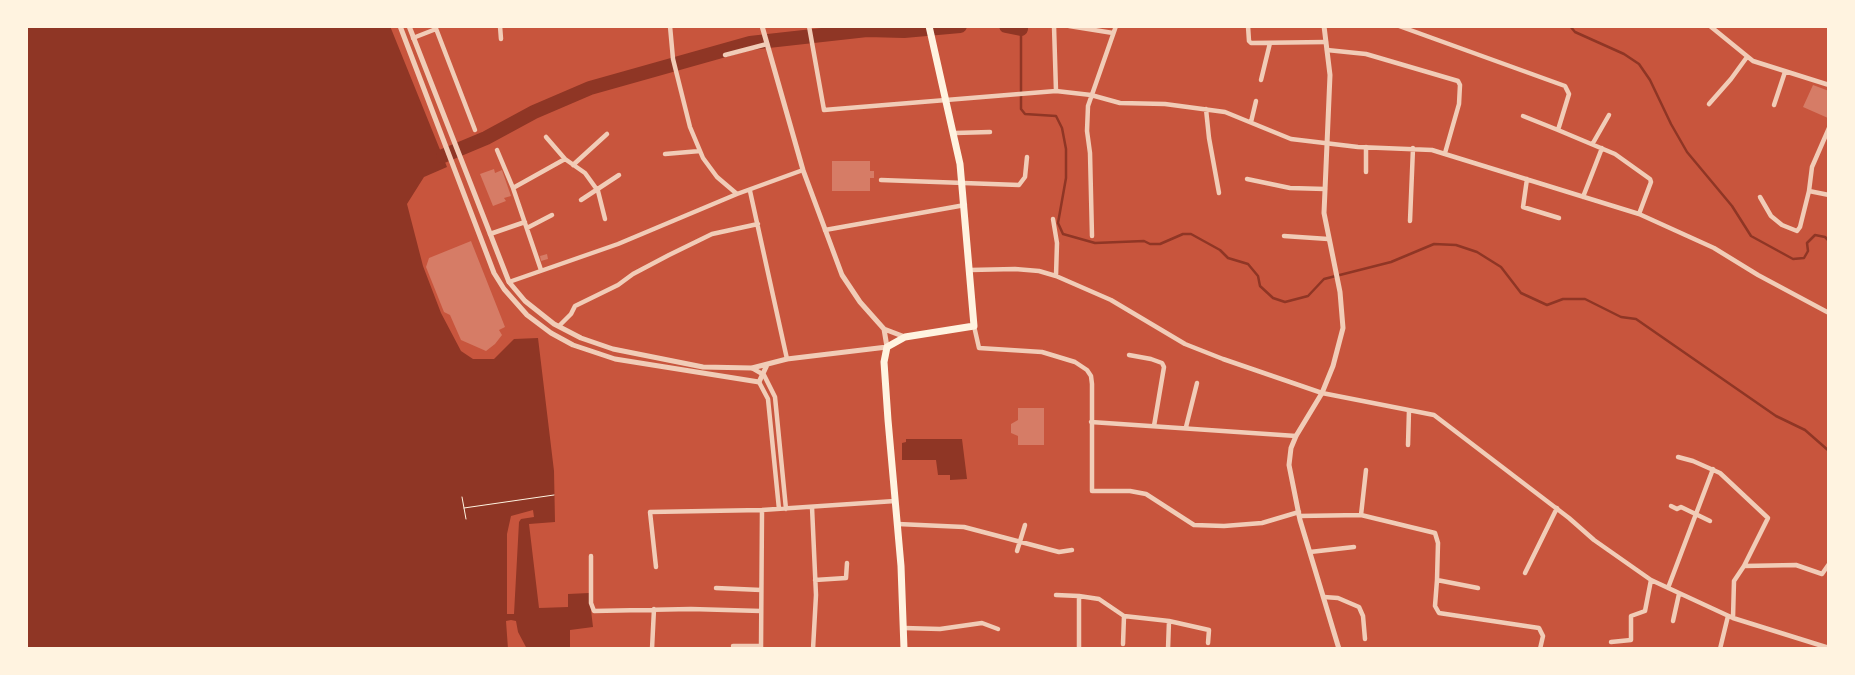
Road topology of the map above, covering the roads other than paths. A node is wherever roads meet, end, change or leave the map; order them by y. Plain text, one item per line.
1 (400, 26) edge
2 (409, 26) edge
3 (500, 26) edge
4 (670, 26) edge
5 (762, 26) edge
6 (809, 26) edge
7 (1054, 26) edge
8 (1069, 26) edge
9 (1116, 26) edge
10 (1248, 26) edge
11 (1324, 26) edge
12 (1399, 26) edge
13 (1710, 26) edge
14 (436, 28) edge
15 (930, 29) edge
16 (1113, 33) junction
17 (413, 38) junction
18 (501, 39) dead end
19 (766, 41) junction
20 (1326, 42) junction
21 (1270, 43) junction
22 (1327, 50) junction
23 (725, 55) dead end
24 (1747, 57) junction
25 (1785, 72) junction
26 (1261, 80) dead end
27 (1829, 85) edge
28 (1056, 91) junction
29 (1091, 95) junction
30 (948, 101) junction
31 (1256, 101) dead end
32 (1709, 104) dead end
33 (1774, 105) dead end
34 (1206, 109) junction
35 (1609, 115) dead end
36 (1523, 116) dead end
37 (1251, 122) junction
38 (1829, 128) edge
39 (475, 130) dead end
40 (1558, 130) junction
41 (990, 132) dead end
42 (955, 133) junction
43 (607, 134) dead end
44 (546, 137) dead end
45 (1327, 144) junction
46 (1593, 144) junction
47 (1366, 147) junction
48 (1413, 148) junction
49 (1602, 148) junction
50 (497, 150) dead end
51 (700, 151) junction
52 (1445, 153) junction
53 (665, 154) dead end
54 (1027, 157) dead end
55 (564, 159) junction
56 (573, 165) junction
57 (803, 170) junction
58 (1366, 172) dead end
59 (619, 175) dead end
60 (1247, 179) dead end
61 (1526, 179) junction
62 (881, 180) dead end
63 (963, 183) junction
64 (513, 188) junction
65 (1324, 189) junction
66 (750, 190) junction
67 (598, 191) junction
68 (1809, 191) junction
69 (1219, 192) dead end
70 (737, 194) junction
71 (1829, 195) edge
72 (1583, 196) junction
73 (1760, 197) dead end
74 (581, 200) dead end
75 (965, 205) junction
76 (1639, 214) junction
77 (552, 215) dead end
78 (1559, 218) dead end
79 (605, 219) dead end
80 (1053, 219) dead end
81 (1410, 221) dead end
82 (525, 222) junction
83 (758, 224) junction
84 (527, 228) junction
85 (825, 230) junction
86 (490, 234) junction
87 (1092, 236) dead end
88 (1284, 236) dead end
89 (1328, 239) junction
90 (502, 267) junction
91 (493, 270) junction
92 (541, 270) junction
93 (970, 270) junction
94 (1056, 276) junction
95 (509, 282) junction
96 (1829, 312) edge
97 (557, 325) junction
98 (974, 326) junction
99 (884, 329) junction
100 (550, 332) junction
101 (906, 337) junction
102 (886, 347) junction
103 (1129, 355) dead end
104 (788, 359) junction
105 (767, 365) junction
106 (752, 368) junction
107 (764, 375) junction
108 (759, 382) junction
109 (1198, 383) dead end
110 (1322, 393) junction
111 (1409, 410) junction
112 (1091, 422) junction
113 (1154, 426) junction
114 (1186, 427) junction
115 (1296, 436) junction
116 (1408, 445) dead end
117 (1678, 457) dead end
118 (1713, 469) junction
119 (1366, 470) dead end
120 (895, 500) junction
121 (1671, 506) dead end
122 (812, 507) junction
123 (1557, 508) junction
124 (779, 509) junction
125 (786, 509) junction
126 (762, 510) junction
127 (1696, 513) junction
128 (1299, 514) junction
129 (1361, 515) junction
130 (1710, 521) dead end
131 (898, 524) junction
132 (1025, 525) dead end
133 (1020, 540) junction
134 (1354, 547) dead end
135 (1072, 550) dead end
136 (1017, 551) dead end
137 (1310, 552) junction
138 (590, 556) dead end
139 (847, 562) dead end
140 (1744, 566) junction
141 (656, 567) dead end
142 (1828, 567) edge
143 (1525, 573) dead end
144 (815, 580) junction
145 (1438, 580) junction
146 (1651, 580) junction
147 (716, 588) dead end
148 (1478, 588) dead end
149 (1668, 588) junction
150 (761, 590) junction
151 (1679, 594) junction
152 (1056, 595) dead end
153 (1079, 596) junction
154 (1324, 597) junction
155 (654, 609) junction
156 (761, 611) junction
157 (1124, 616) junction
158 (1730, 617) junction
159 (1169, 621) junction
160 (1673, 621) dead end
161 (904, 628) junction
162 (998, 629) dead end
163 (1365, 639) dead end
164 (1611, 642) dead end
165 (1208, 643) dead end
166 (1123, 644) dead end
167 (733, 646) dead end
168 (761, 647) edge
169 (1829, 648) edge
170 (652, 649) edge
171 (813, 649) edge
172 (904, 649) edge
173 (1079, 649) edge
174 (1168, 649) edge
175 (1339, 649) edge
176 (1540, 649) edge
177 (1720, 649) edge

1 - 91 street
2 - 17 street
3 - 18 street
4 - 51 street
5 - 19 street
6 - 30 street
7 - 28 street
8 - 16 street
9 - 16 street
10 - 21 street
11 - 20 street
12 - 40 street
13 - 24 street
14 - 17 street
14 - 39 street
15 - 30 highway
16 - 29 street
17 - 86 street
19 - 23 street
19 - 57 street
20 - 21 street
20 - 22 street
21 - 26 street
22 - 45 street
22 - 52 street
24 - 25 street
24 - 32 street
25 - 27 street
25 - 33 street
28 - 29 street
28 - 30 street
29 - 34 street
29 - 87 street
30 - 42 highway
31 - 37 street
34 - 37 street
34 - 69 street
35 - 46 street
36 - 40 street
37 - 45 street
38 - 68 street
40 - 46 street
41 - 42 street
42 - 63 highway
43 - 56 street
44 - 55 street
45 - 47 street
45 - 65 street
46 - 49 street
47 - 48 street
47 - 58 street
48 - 52 street
48 - 81 street
49 - 72 street
49 - 76 street
50 - 64 street
51 - 53 street
51 - 70 street
52 - 61 street
54 - 63 street
55 - 56 street
55 - 64 street
56 - 67 street
57 - 66 street
57 - 85 street
59 - 67 street
60 - 65 street
61 - 72 street
61 - 78 street
62 - 63 street
63 - 75 highway
64 - 82 street
65 - 89 street
66 - 70 street
66 - 83 street
67 - 74 street
67 - 79 street
68 - 71 street
68 - 73 street
70 - 92 street
72 - 76 street
75 - 85 street
75 - 93 highway
76 - 96 street
77 - 84 street
80 - 94 street
82 - 84 street
82 - 86 street
83 - 97 street
83 - 104 street
84 - 92 street
85 - 99 street
86 - 90 street
88 - 89 street
89 - 110 street
90 - 91 street
90 - 95 street
91 - 100 street
92 - 95 street
93 - 94 street
93 - 98 highway
94 - 110 street
95 - 97 street
97 - 100 street
97 - 106 street
98 - 101 highway
98 - 112 street
99 - 101 street
99 - 102 street
100 - 108 street
101 - 102 highway
102 - 104 street
102 - 120 highway
103 - 113 street
104 - 105 street
105 - 106 street
105 - 107 street
106 - 107 street
107 - 108 street
107 - 125 street
108 - 124 street
109 - 114 street
110 - 111 street
110 - 115 street
111 - 116 street
111 - 123 street
112 - 113 street
112 - 128 street
113 - 114 street
114 - 115 street
115 - 128 street
117 - 118 street
118 - 127 street
118 - 140 street
119 - 129 street
120 - 122 street
120 - 131 highway
121 - 127 street
122 - 125 street
122 - 144 street
123 - 143 street
123 - 146 street
124 - 125 street
124 - 126 street
126 - 141 street
126 - 150 street
127 - 130 street
127 - 149 street
128 - 129 street
128 - 137 street
129 - 145 street
131 - 133 street
131 - 161 highway
132 - 133 street
133 - 135 street
133 - 136 street
134 - 137 street
137 - 154 street
138 - 155 street
139 - 144 street
140 - 142 street
140 - 158 street
144 - 171 street
145 - 148 street
145 - 176 street
146 - 149 street
146 - 164 street
147 - 150 street
149 - 151 street
150 - 156 street
151 - 158 street
151 - 160 street
152 - 153 street
153 - 157 street
153 - 173 street
154 - 163 street
154 - 175 street
155 - 156 street
155 - 170 street
156 - 168 street
157 - 159 street
157 - 166 street
158 - 169 street
158 - 177 street
159 - 165 street
159 - 174 street
161 - 162 street
161 - 172 highway
167 - 168 street

